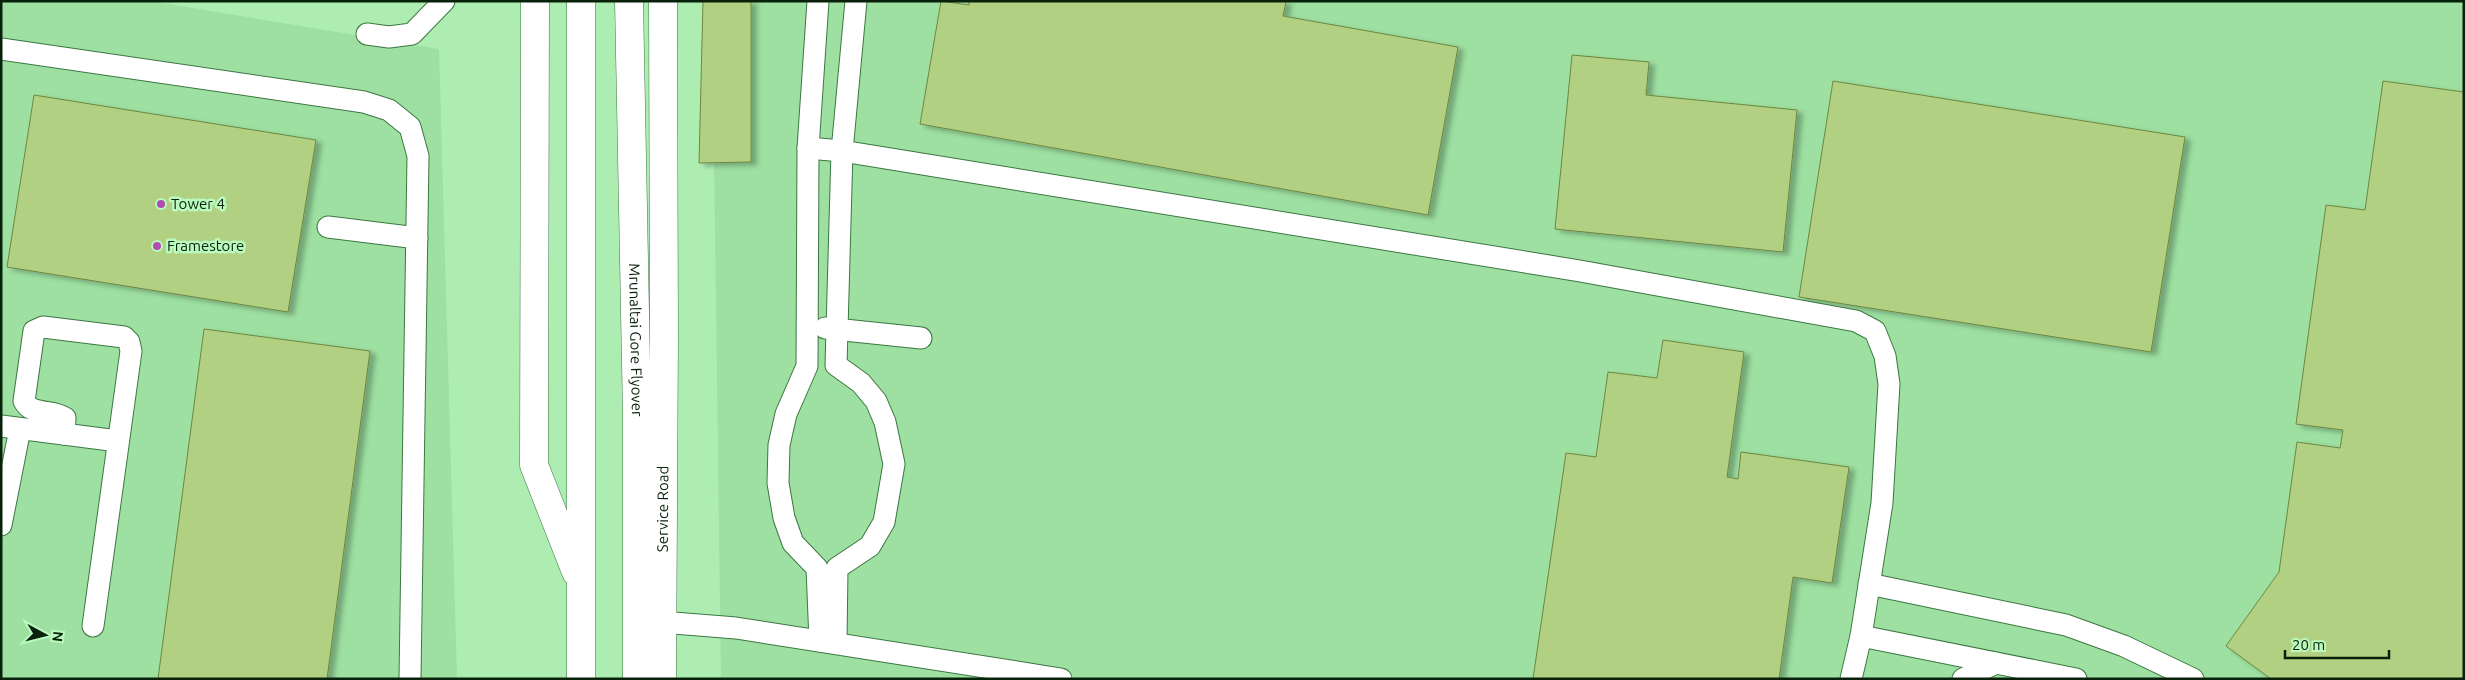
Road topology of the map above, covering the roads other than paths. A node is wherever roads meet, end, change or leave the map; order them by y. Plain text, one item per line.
1 (444, 1) edge
2 (534, 1) edge
3 (581, 1) edge
4 (629, 1) edge
5 (662, 1) edge
6 (679, 1) edge
7 (818, 1) edge
8 (856, 1) edge
9 (367, 34) dead end
10 (1, 49) edge
11 (808, 148) junction
12 (842, 151) junction
13 (328, 226) dead end
14 (417, 238) junction
15 (808, 326) junction
16 (837, 329) junction
17 (921, 338) dead end
18 (664, 339) junction
19 (836, 365) junction
20 (807, 366) junction
21 (10, 427) edge
22 (64, 434) junction
23 (118, 441) junction
24 (1, 525) edge
25 (827, 568) junction
26 (1869, 584) junction
27 (582, 587) junction
28 (661, 622) junction
29 (93, 626) dead end
30 (1861, 636) junction
31 (828, 642) junction
32 (1996, 662) junction
33 (410, 679) edge
34 (581, 679) edge
35 (637, 679) edge
36 (662, 679) edge
37 (1061, 679) edge
38 (1851, 679) edge
39 (1963, 679) edge
40 (2076, 679) edge
41 (2193, 679) edge

1 - 9 lane
2 - 27 main road
3 - 27 main road
4 - 35 main road, Mrunaltai Gore Flyover
5 - 18 main road, Mrunaltai Gore Flyover
6 - 18 main road
7 - 11 lane
8 - 12 lane
10 - 14 lane
11 - 12 lane
11 - 15 lane
12 - 16 lane
12 - 26 lane
13 - 14 lane
14 - 33 lane
15 - 16 lane
15 - 20 lane
16 - 17 lane
16 - 19 lane
18 - 28 main road, Service Road
19 - 20 lane
19 - 25 lane
20 - 25 lane
21 - 22 lane
21 - 24 lane
22 - 23 lane
22 - 23 lane
23 - 29 lane
25 - 31 lane
26 - 30 lane
26 - 41 lane
27 - 34 main road
28 - 31 lane
28 - 36 main road, Service Road
30 - 32 lane
30 - 38 lane
31 - 37 lane
32 - 39 lane
32 - 40 lane

